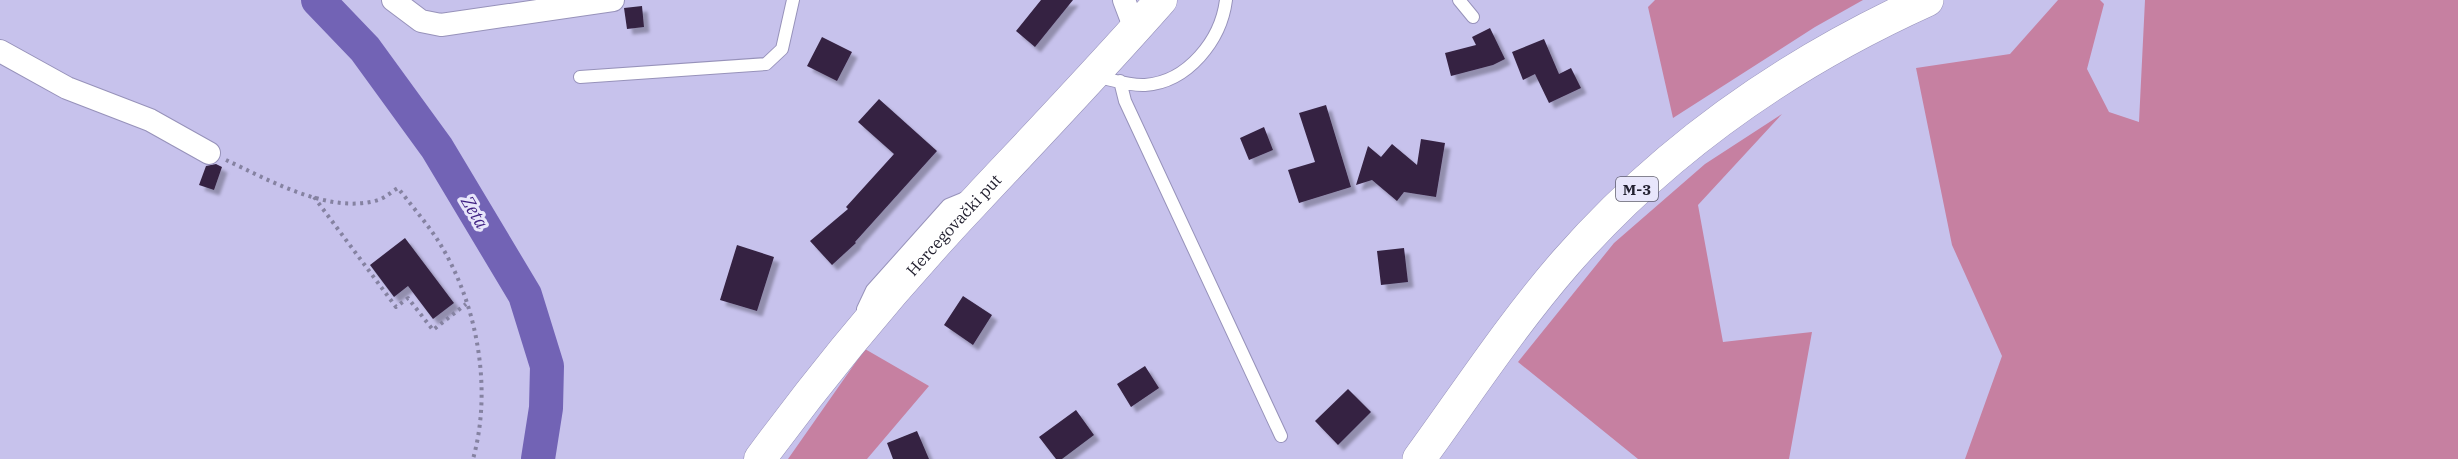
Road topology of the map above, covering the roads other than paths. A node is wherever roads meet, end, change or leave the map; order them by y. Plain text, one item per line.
1 (393, 0) edge
2 (613, 0) edge
3 (793, 0) edge
4 (1124, 0) edge
5 (1161, 0) edge
6 (1226, 0) edge
7 (1459, 0) edge
8 (1927, 0) edge
9 (1473, 17) dead end
10 (1135, 29) junction
11 (0, 51) edge
12 (580, 77) dead end
13 (1107, 79) junction
14 (209, 153) road end
15 (1281, 436) dead end
16 (760, 459) edge
17 (1419, 459) edge

1 - 2 street
3 - 12 lane
4 - 10 street
5 - 10 main road, Hercegovački put
6 - 13 lane
7 - 9 lane
8 - 17 main road, M-3
10 - 13 main road, Hercegovački put
11 - 14 street
13 - 15 lane
13 - 16 main road, Hercegovački put

